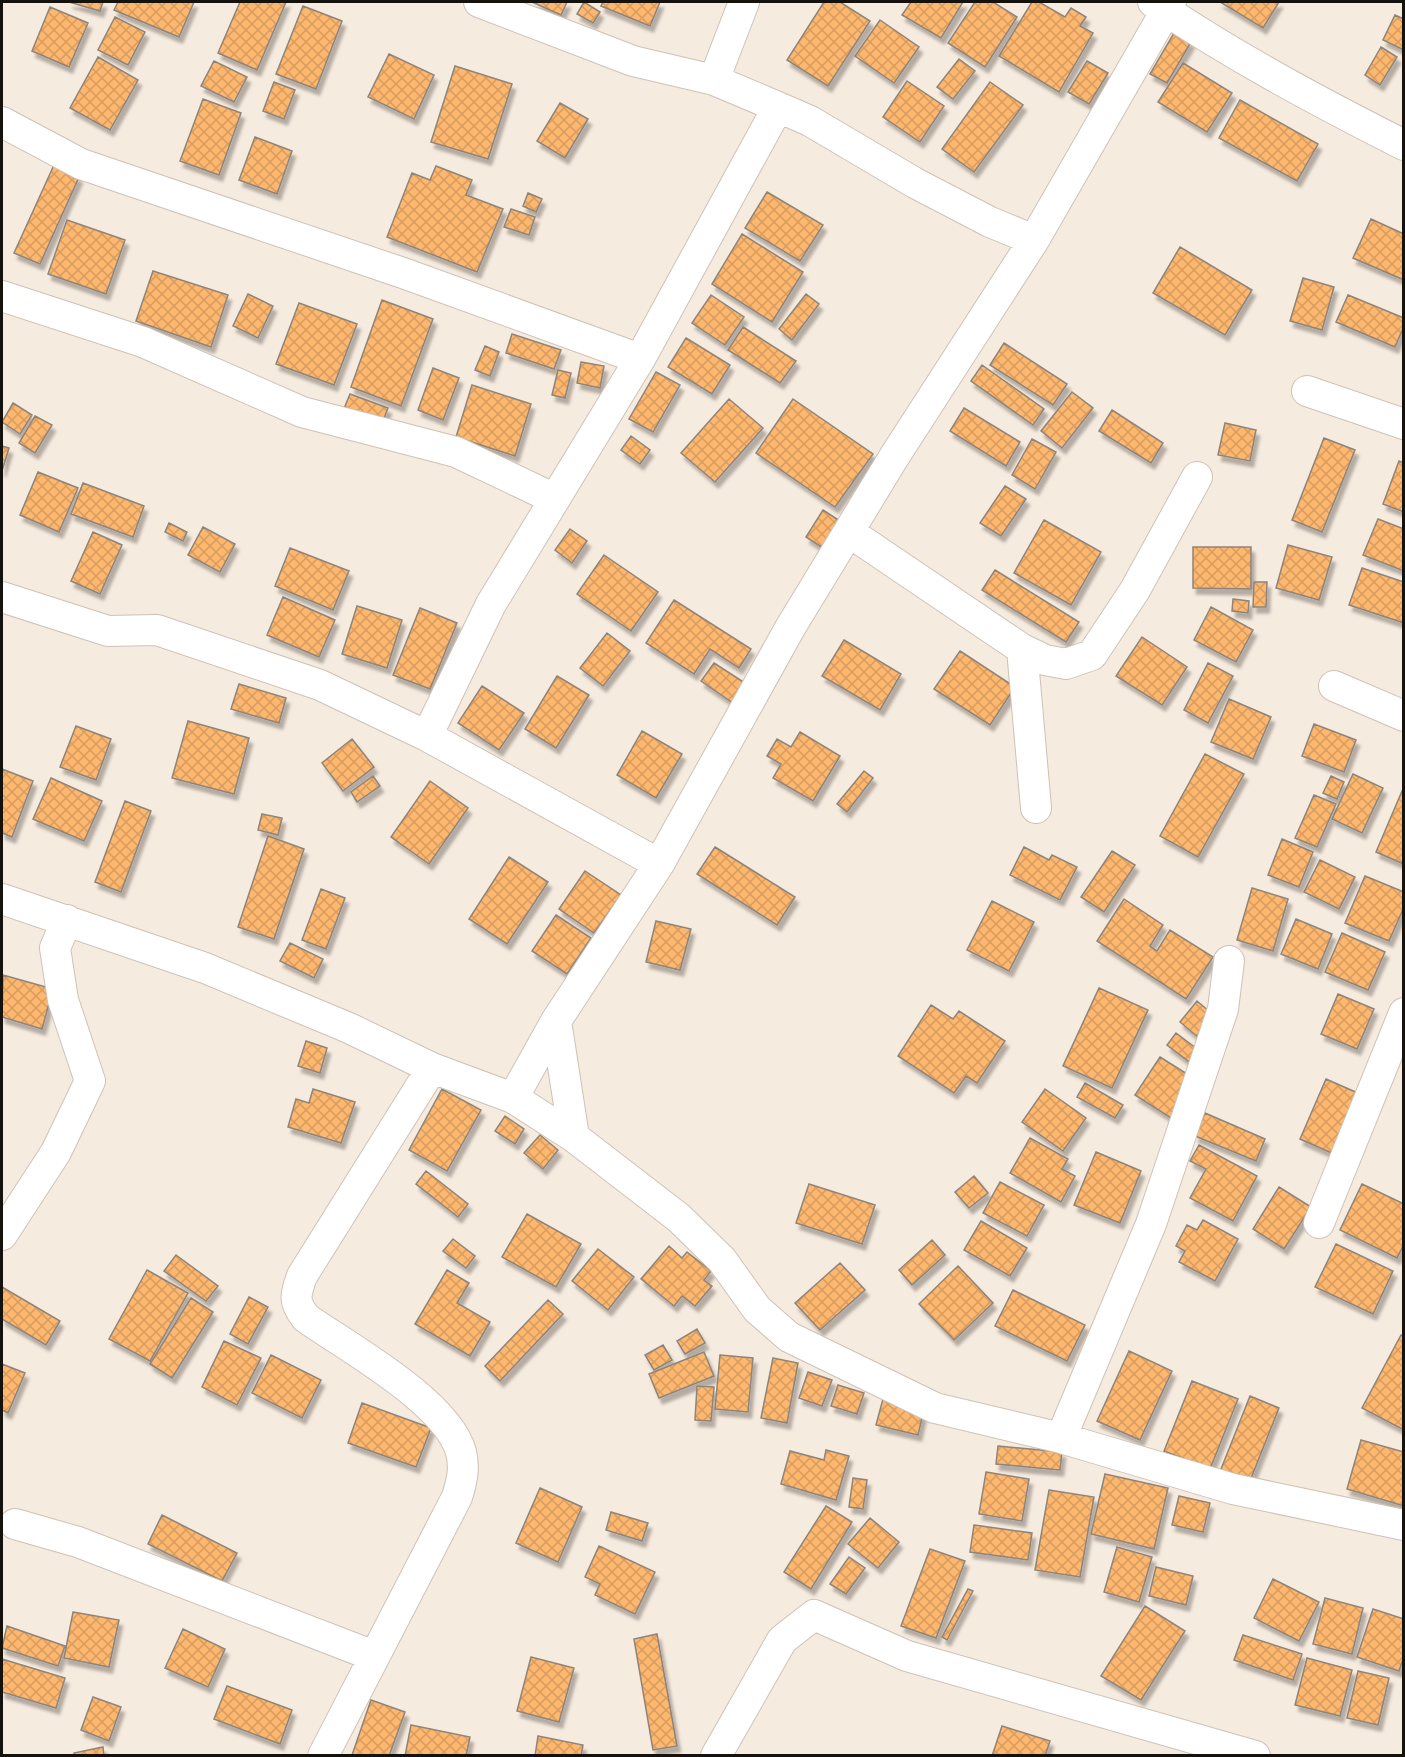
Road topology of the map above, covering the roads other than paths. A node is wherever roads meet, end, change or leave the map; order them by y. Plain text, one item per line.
1 (479, 2) edge
2 (744, 2) edge
3 (1164, 5) edge
4 (714, 80) junction
5 (778, 107) junction
6 (2, 122) edge
7 (1404, 145) edge
8 (1034, 240) junction
9 (2, 296) edge
10 (640, 359) junction
11 (1306, 391) dead end
12 (1404, 424) edge
13 (1197, 477) dead end
14 (555, 499) junction
15 (849, 532) junction
16 (2, 597) edge
17 (1022, 650) junction
18 (1334, 686) dead end
19 (1404, 716) edge
20 (427, 736) junction
21 (1036, 808) dead end
22 (659, 864) junction
23 (2, 898) edge
24 (67, 920) junction
25 (1229, 961) dead end
26 (1404, 1012) edge
27 (556, 1021) junction
28 (432, 1068) junction
29 (513, 1098) junction
30 (574, 1137) junction
31 (1318, 1223) dead end
32 (2, 1235) edge
33 (1061, 1438) junction
34 (15, 1524) dead end
35 (1404, 1526) edge
36 (374, 1656) junction
37 (323, 1755) edge
38 (716, 1755) edge
39 (1255, 1755) edge

1 - 4 street
2 - 4 street
3 - 7 street
3 - 8 street
4 - 5 street
5 - 8 street
5 - 10 street
6 - 10 street
8 - 15 street
9 - 14 street
10 - 14 street
11 - 12 street
13 - 17 street
14 - 20 street
15 - 17 street
15 - 22 street
16 - 20 street
17 - 21 street
18 - 19 street
20 - 22 street
22 - 27 street
23 - 24 street
24 - 28 street
24 - 32 street
25 - 33 street
26 - 31 street
27 - 29 street
27 - 30 street
28 - 29 street
28 - 36 street
29 - 30 street
30 - 33 street
33 - 35 street
34 - 36 street
36 - 37 street
38 - 39 street

